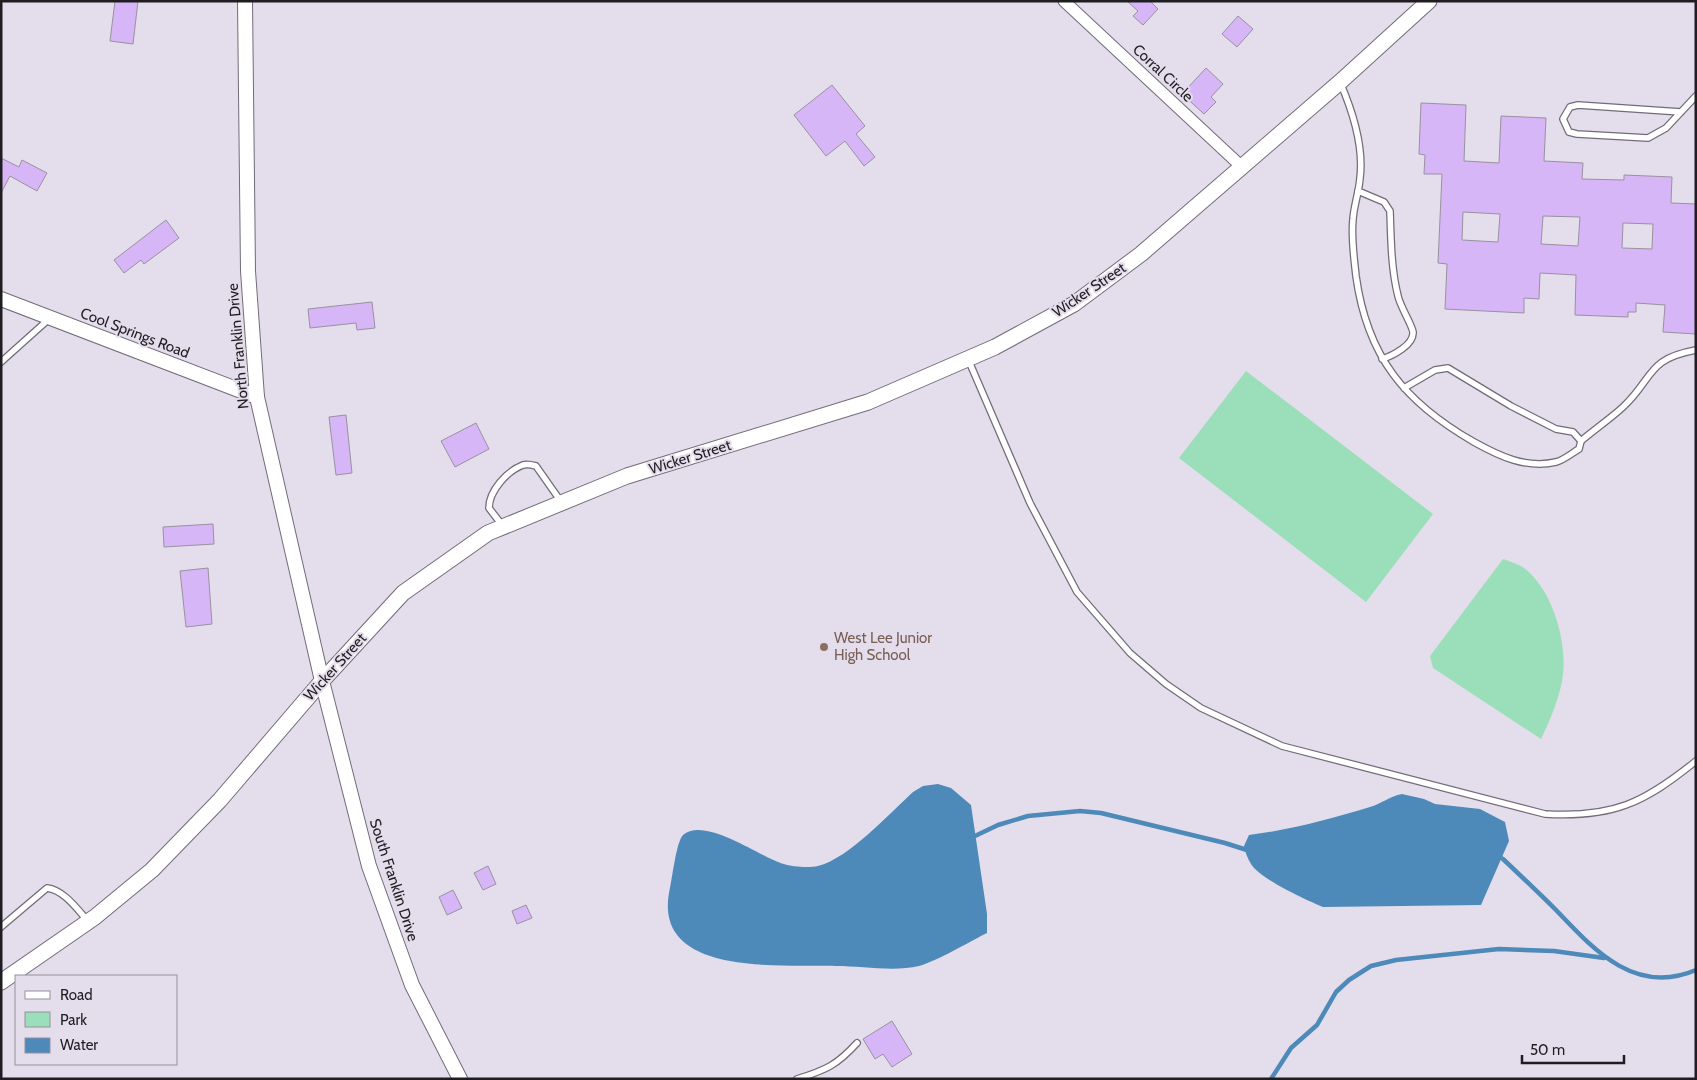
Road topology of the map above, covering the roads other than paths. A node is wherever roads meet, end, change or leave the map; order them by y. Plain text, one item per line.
1 (245, 1) edge
2 (1064, 1) edge
3 (1429, 1) edge
4 (1340, 82) junction
5 (1696, 96) edge
6 (1681, 112) junction
7 (1242, 167) junction
8 (1358, 191) junction
9 (1, 299) edge
10 (50, 318) junction
11 (1696, 350) edge
12 (968, 359) junction
13 (1382, 359) junction
14 (1, 362) edge
15 (1404, 388) junction
16 (257, 397) junction
17 (1581, 441) junction
18 (562, 503) junction
19 (504, 527) junction
20 (322, 681) junction
21 (1696, 761) edge
22 (88, 921) junction
23 (1, 927) edge
24 (1, 982) edge
25 (857, 1043) dead end
26 (460, 1079) edge
27 (797, 1079) edge

1 - 16 street, North Franklin Drive
2 - 7 street, Corral Circle
3 - 4 main road, Wicker Street
4 - 7 main road, Wicker Street
4 - 8 lane
5 - 6 lane
6 - 6 lane
7 - 12 main road, Wicker Street
8 - 13 lane
8 - 13 lane
9 - 10 street, Cool Springs Road
10 - 14 lane
10 - 16 street, Cool Springs Road
11 - 17 lane
12 - 18 main road, Wicker Street
12 - 21 lane
13 - 15 lane
15 - 17 lane
15 - 17 lane
16 - 20 street, North Franklin Drive
18 - 19 main road, Wicker Street
18 - 19 lane
19 - 20 main road, Wicker Street
20 - 22 main road, Wicker Street
20 - 26 street, South Franklin Drive
22 - 23 lane
22 - 24 main road, Wicker Street
25 - 27 lane

